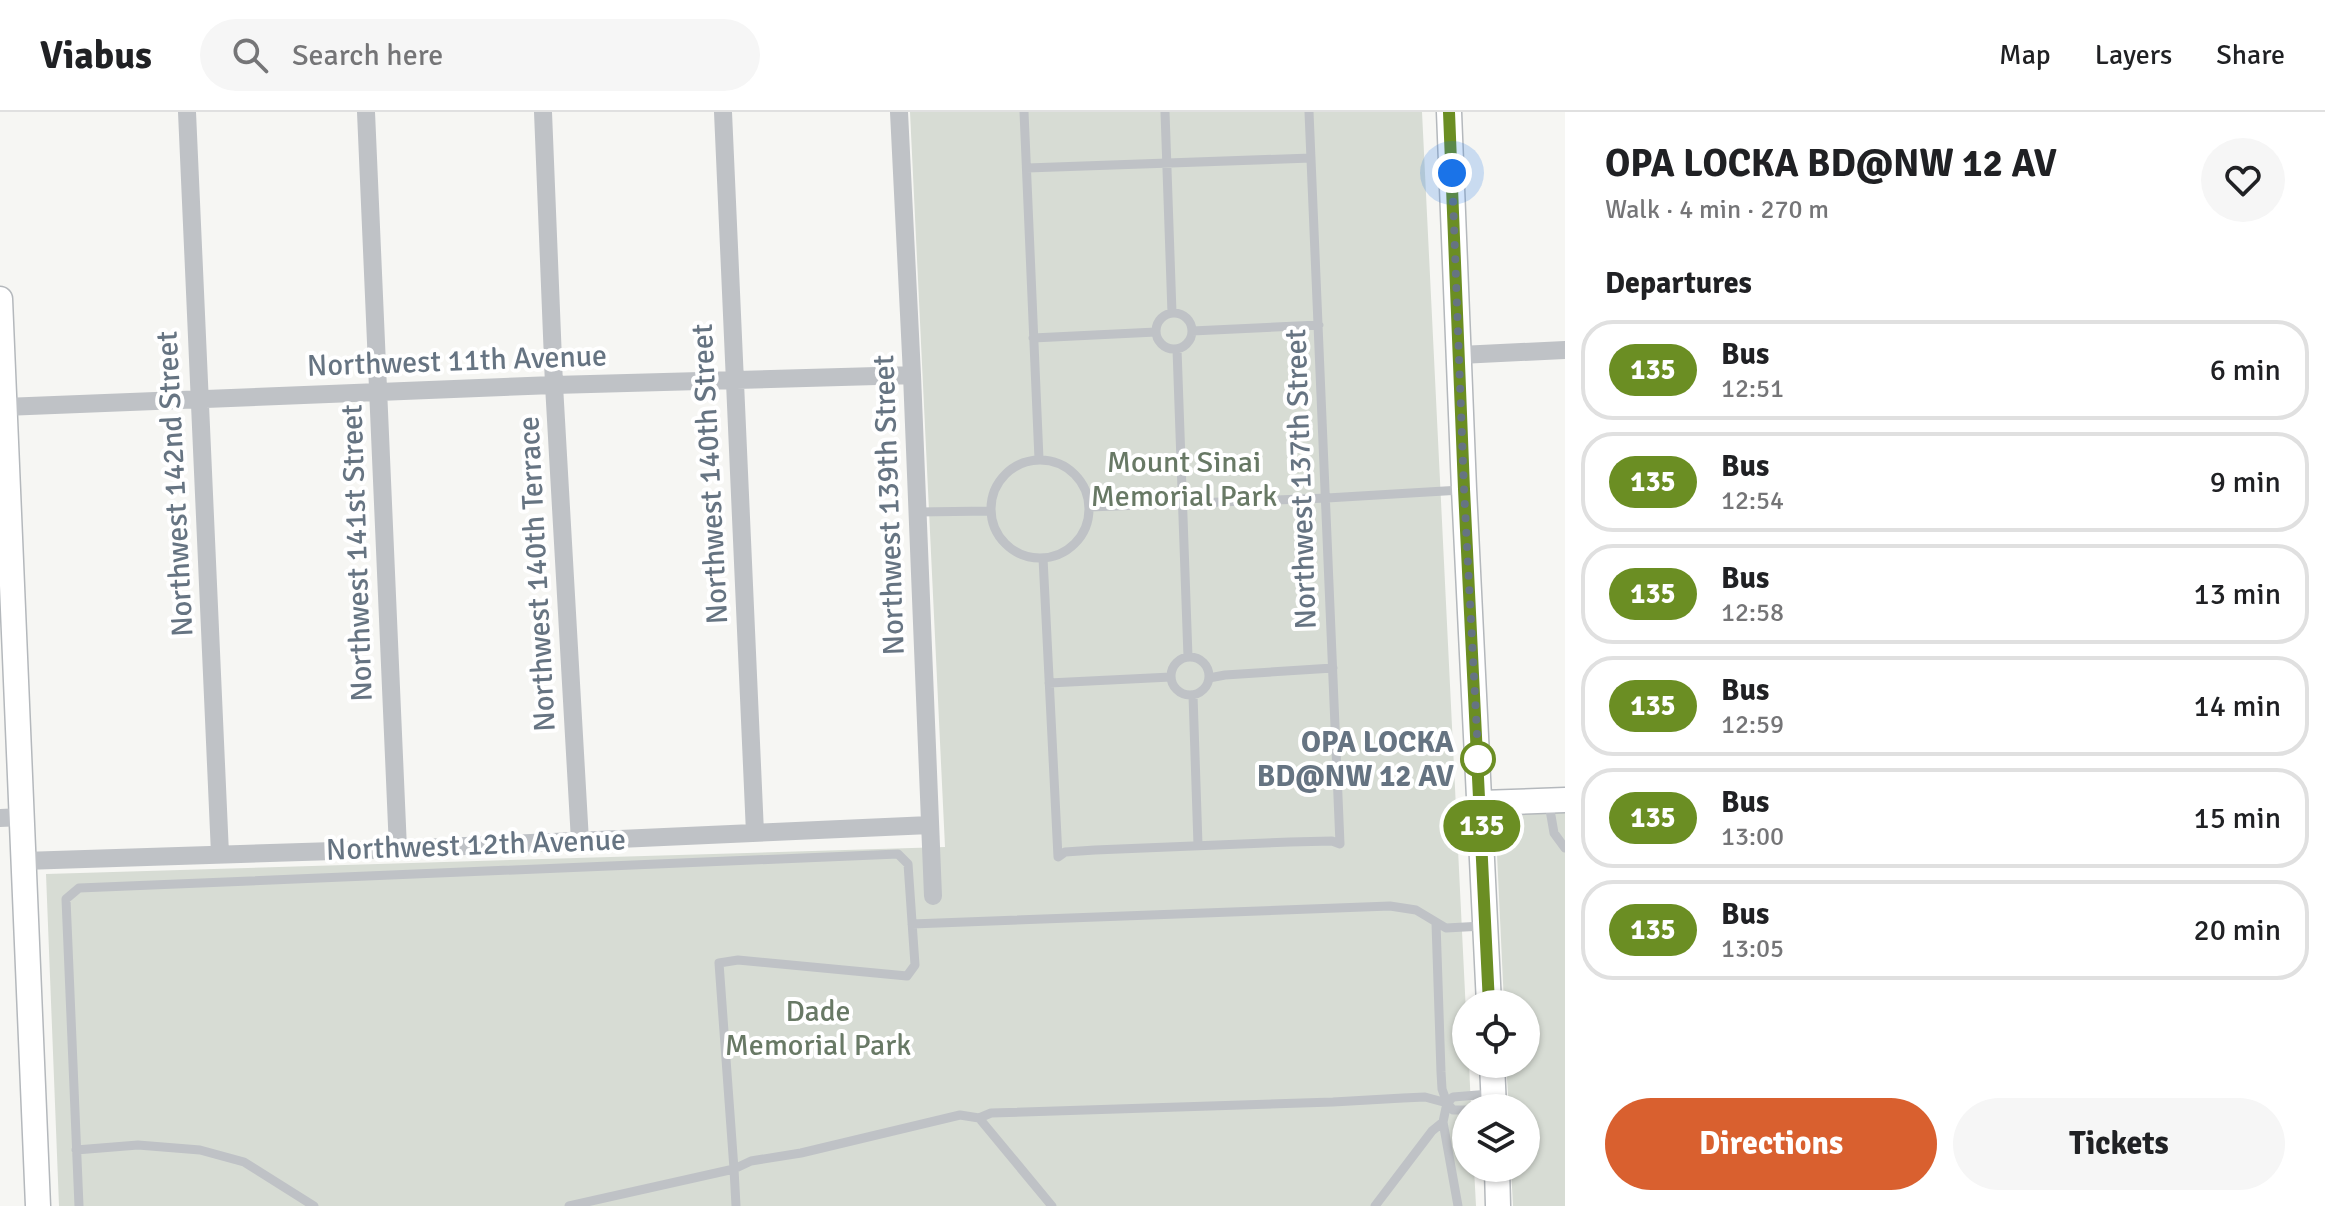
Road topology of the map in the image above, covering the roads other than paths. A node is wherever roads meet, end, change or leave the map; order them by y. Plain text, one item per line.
1 (187, 112) edge
2 (366, 112) edge
3 (543, 112) edge
4 (723, 112) edge
5 (899, 112) edge
6 (1024, 112) edge
7 (1165, 112) edge
8 (1309, 112) edge
9 (1449, 112) edge
10 (1311, 158) junction
11 (1166, 163) junction
12 (1027, 168) junction
13 (0, 299) edge
14 (1172, 313) junction
15 (1319, 325) junction
16 (1192, 331) junction
17 (1156, 332) junction
18 (1033, 338) junction
19 (1177, 349) junction
20 (1565, 350) edge
21 (1460, 355) junction
22 (912, 375) junction
23 (733, 380) junction
24 (554, 385) junction
25 (378, 392) junction
26 (199, 399) junction
27 (4, 407) junction
28 (1039, 459) junction
29 (1464, 489) junction
30 (1327, 498) junction
31 (1183, 504) junction
32 (1089, 507) junction
33 (991, 511) junction
34 (917, 512) junction
35 (1043, 558) junction
36 (7, 640) edge
37 (1188, 657) junction
38 (1333, 668) junction
39 (1171, 677) junction
40 (1209, 678) junction
41 (1049, 683) junction
42 (1193, 695) junction
43 (1557, 800) edge
44 (1481, 803) junction
45 (11, 818) edge
46 (930, 825) junction
47 (755, 833) junction
48 (580, 841) junction
49 (1198, 845) junction
50 (1565, 848) edge
51 (398, 849) junction
52 (220, 854) junction
53 (23, 861) junction
54 (933, 896) dead end
55 (1436, 923) junction
56 (912, 924) junction
57 (1486, 925) junction
58 (1488, 990) edge
59 (1452, 1098) edge
60 (1447, 1103) junction
61 (1452, 1109) edge
62 (979, 1118) junction
63 (1443, 1122) junction
64 (76, 1150) junction
65 (734, 1169) junction
66 (1497, 1182) edge
67 (38, 1206) edge
68 (79, 1206) edge
69 (314, 1206) edge
70 (569, 1206) edge
71 (736, 1206) edge
72 (1052, 1206) edge
73 (1375, 1206) edge
74 (1458, 1206) edge
75 (1498, 1206) edge

1 - 26 street, Northwest 142nd Street
2 - 25 street, Northwest 141st Street
3 - 24 street, Northwest 140th Terrace
4 - 23 street, Northwest 140th Street
5 - 22 street, Northwest 139th Street
6 - 12 lane
7 - 11 lane
8 - 10 lane, Northwest 137th Street
9 - 21 street
10 - 11 lane
10 - 15 lane, Northwest 137th Street
11 - 12 lane
11 - 14 lane
12 - 18 lane
13 - 27 street
14 - 16 lane
14 - 17 lane
15 - 16 lane
15 - 30 lane, Northwest 137th Street
16 - 19 lane
17 - 18 lane
17 - 19 lane
18 - 28 lane
19 - 31 lane
20 - 21 street
21 - 29 street
22 - 23 street, Northwest 11th Avenue
22 - 34 street, Northwest 139th Street
23 - 24 street, Northwest 11th Avenue
23 - 47 street, Northwest 140th Street
24 - 25 street, Northwest 11th Avenue
24 - 48 street, Northwest 140th Terrace
25 - 26 street, Northwest 11th Avenue
25 - 51 street, Northwest 141st Street
26 - 27 street, Northwest 11th Avenue
26 - 52 street, Northwest 142nd Street
27 - 36 street
28 - 32 lane
28 - 33 lane
29 - 30 lane
29 - 44 street
30 - 31 lane
30 - 38 lane, Northwest 137th Street
31 - 32 lane
31 - 37 lane
32 - 35 lane
33 - 34 lane
33 - 35 lane
34 - 46 street, Northwest 139th Street
35 - 41 lane
36 - 45 street
37 - 39 lane
37 - 40 lane
38 - 40 lane
38 - 49 lane, Northwest 137th Street
39 - 41 lane
39 - 42 lane
40 - 42 lane
41 - 49 lane
42 - 49 lane
43 - 44 street
43 - 50 lane
44 - 57 street
45 - 53 street
46 - 47 street, Northwest 12th Avenue
46 - 54 street, Northwest 139th Street
47 - 48 street, Northwest 12th Avenue
48 - 51 street, Northwest 12th Avenue
51 - 52 street, Northwest 12th Avenue
52 - 53 street, Northwest 12th Avenue
53 - 67 street
55 - 56 lane
55 - 57 lane
55 - 60 lane
56 - 64 lane
56 - 65 lane
57 - 58 street
59 - 60 lane
60 - 61 lane
60 - 62 lane
60 - 63 lane
62 - 65 lane
62 - 72 lane
63 - 73 lane
63 - 74 lane
64 - 68 lane
64 - 69 lane
65 - 70 lane
65 - 71 lane
66 - 75 street

